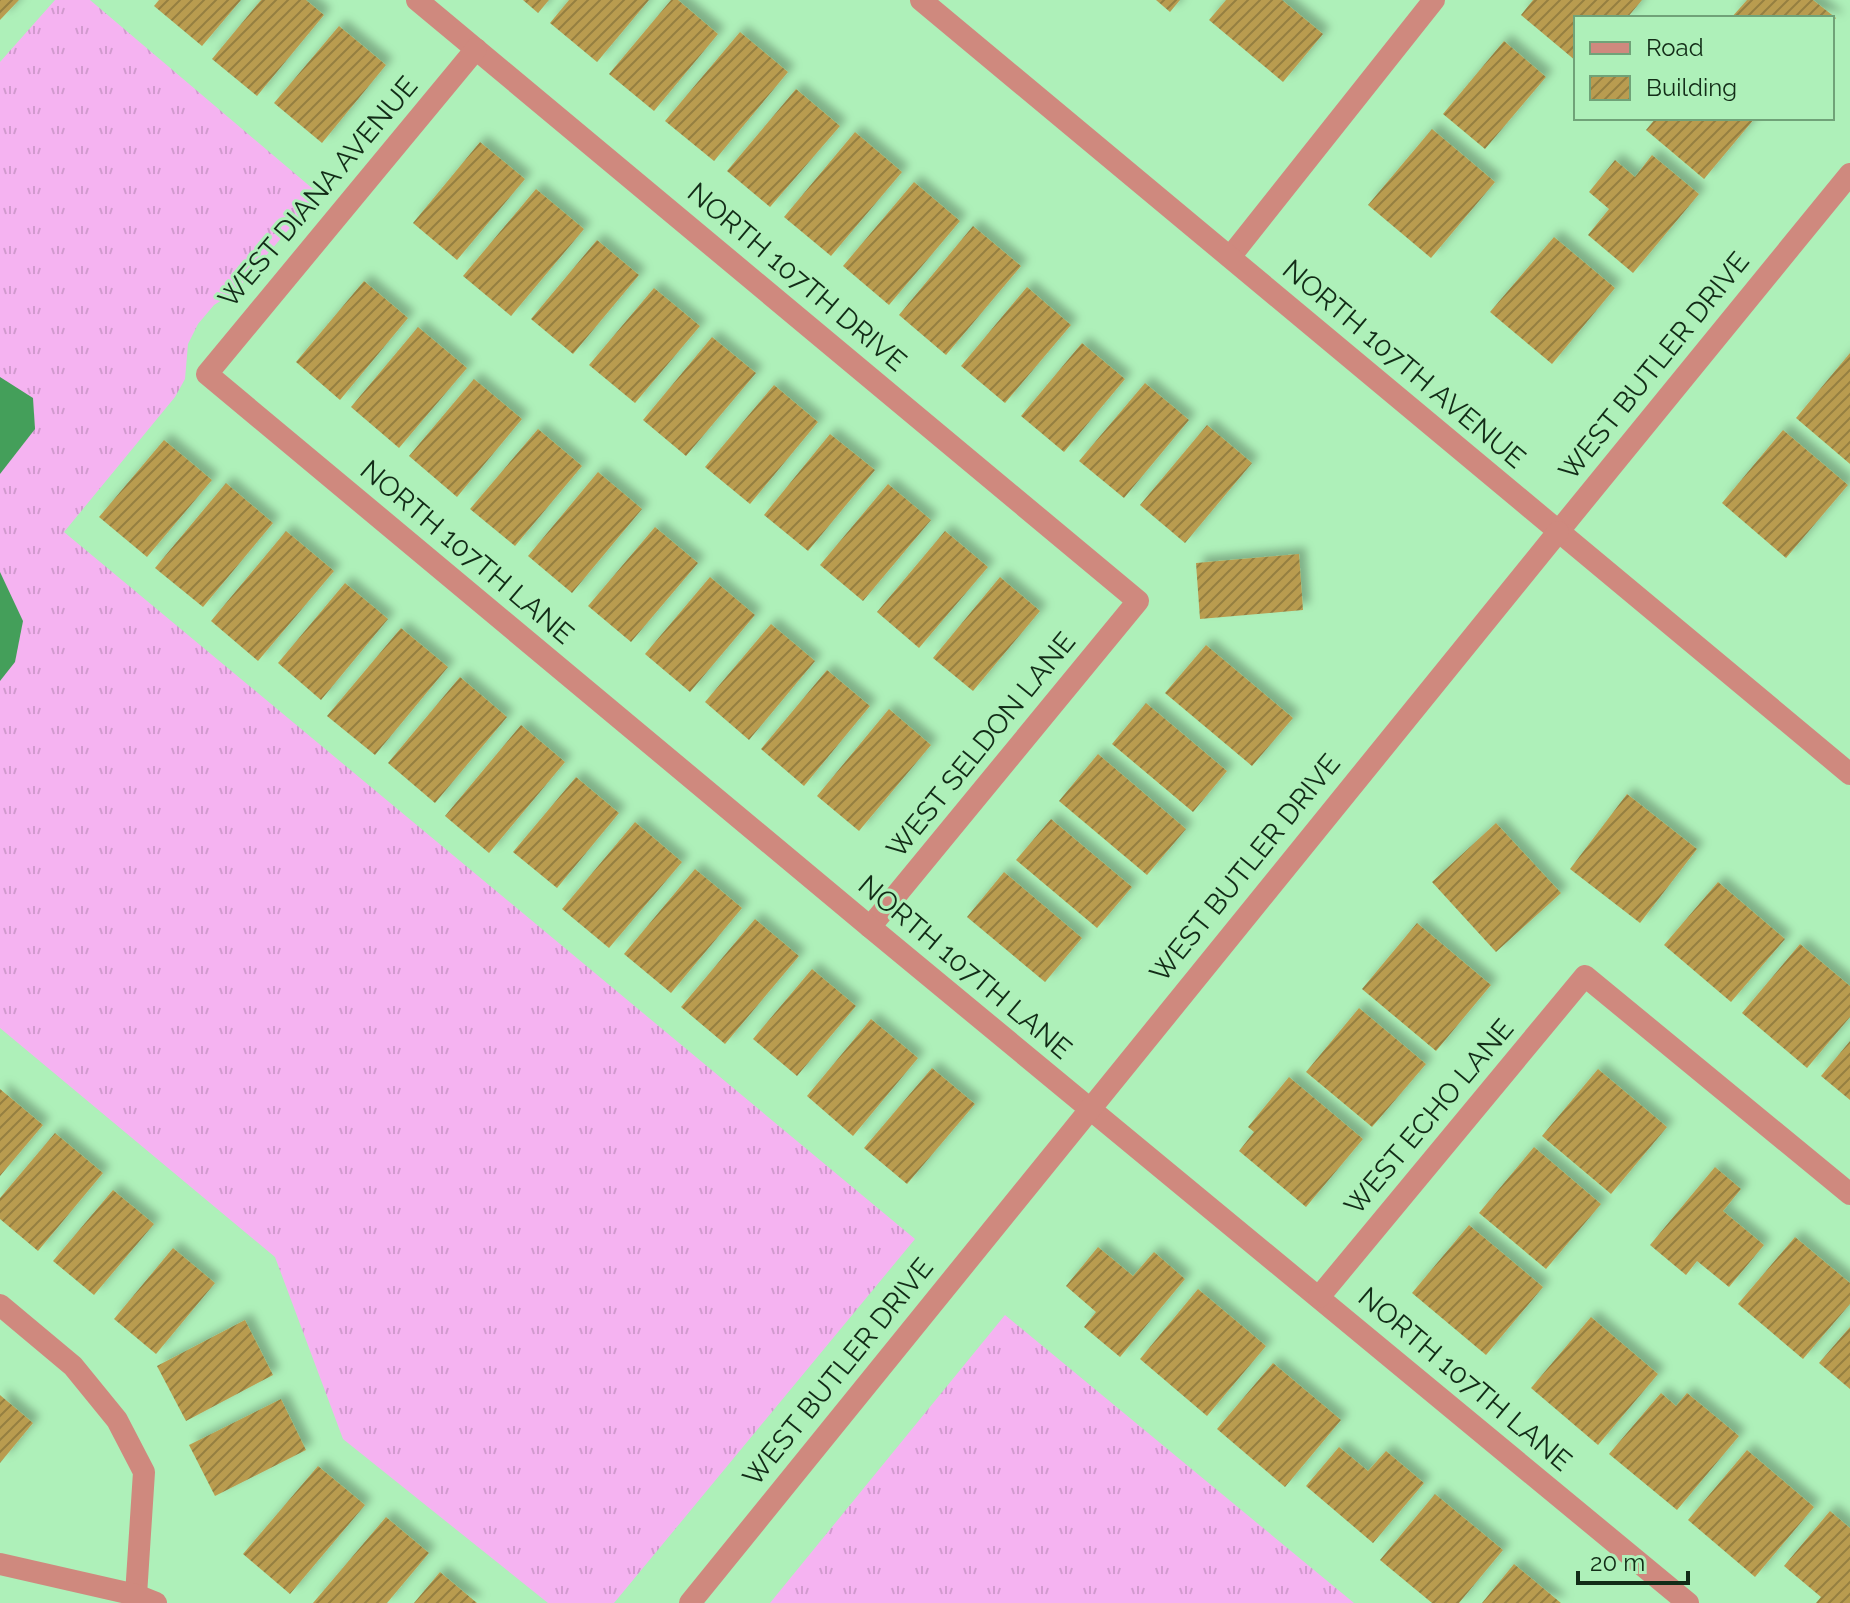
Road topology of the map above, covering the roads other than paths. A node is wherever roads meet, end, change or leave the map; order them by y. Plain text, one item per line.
1 (417, 0) edge
2 (921, 0) edge
3 (1427, 2) edge
4 (476, 49) junction
5 (1850, 174) edge
6 (1230, 257) junction
7 (207, 374) joint
8 (1558, 532) junction
9 (1138, 601) joint
10 (1850, 774) edge
11 (870, 927) junction
12 (1089, 1108) junction
13 (1850, 1194) edge
14 (1319, 1297) junction
15 (0, 1305) edge
16 (0, 1564) edge
17 (146, 1599) edge
18 (690, 1603) edge
19 (1688, 1603) edge

1 - 4 street, NORTH 107TH DRIVE
2 - 6 street, NORTH 107TH AVENUE
3 - 6 street
4 - 7 street, WEST DIANA AVENUE
4 - 9 street, NORTH 107TH DRIVE
5 - 8 street, WEST BUTLER DRIVE
6 - 8 street, NORTH 107TH AVENUE
7 - 11 street, NORTH 107TH LANE
8 - 10 street, NORTH 107TH AVENUE
8 - 12 street, WEST BUTLER DRIVE
9 - 11 street, WEST SELDON LANE
11 - 12 street, NORTH 107TH LANE
12 - 14 street, NORTH 107TH LANE
12 - 18 street, WEST BUTLER DRIVE
13 - 14 street, WEST ECHO LANE
14 - 19 street, NORTH 107TH LANE
15 - 17 street
16 - 17 street

